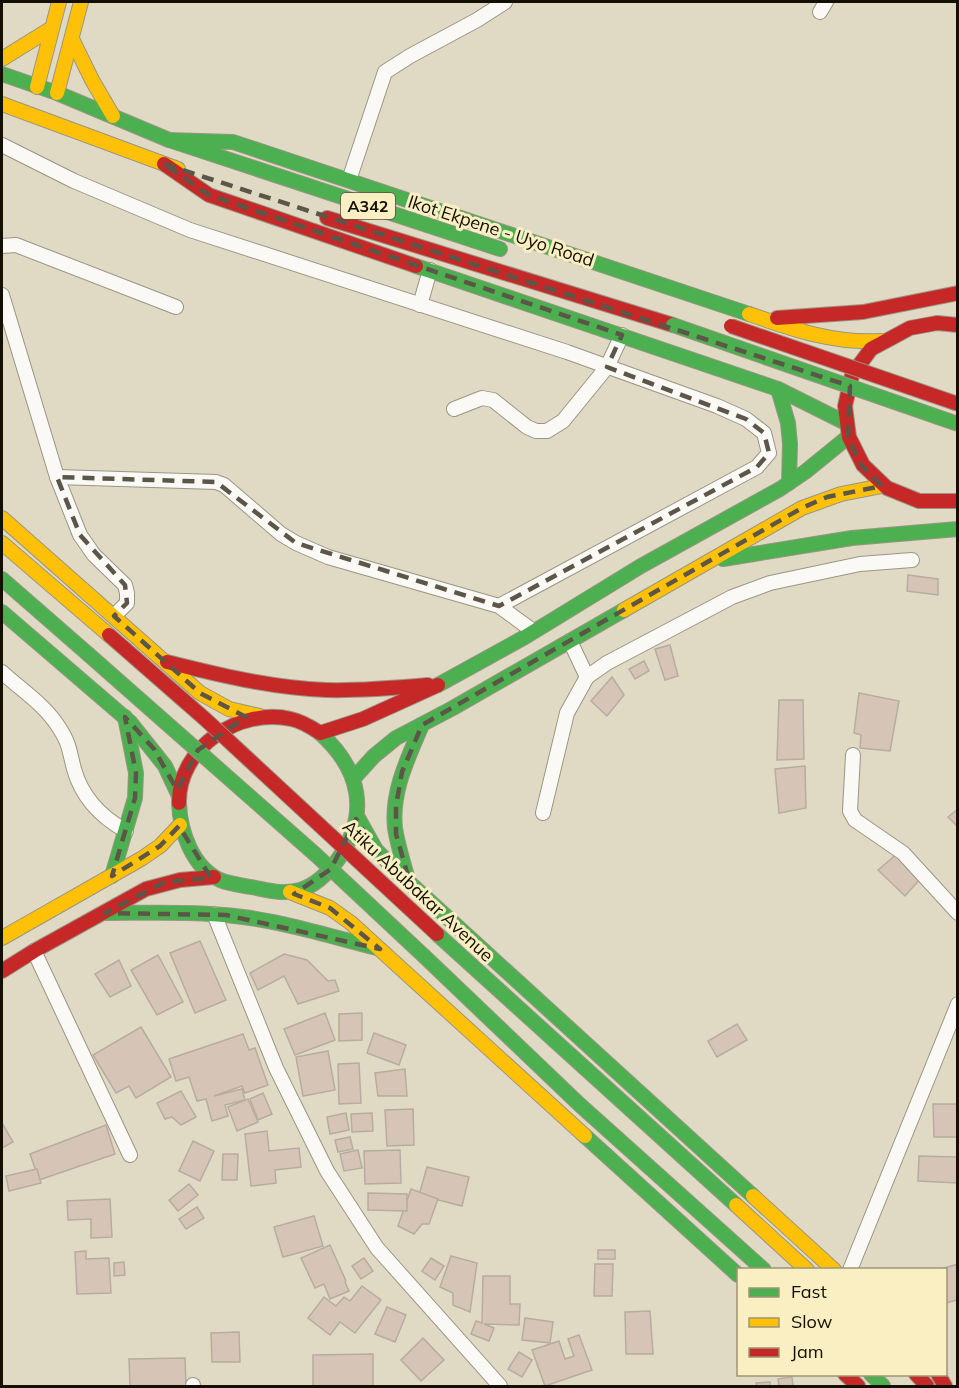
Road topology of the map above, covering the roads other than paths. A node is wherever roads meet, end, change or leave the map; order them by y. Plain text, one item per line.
1 (59, 2) edge
2 (81, 2) edge
3 (505, 2) edge
4 (52, 28) junction
5 (72, 39) junction
6 (2, 58) edge
7 (2, 74) edge
8 (37, 87) junction
9 (57, 93) junction
10 (2, 104) edge
11 (113, 116) junction
12 (169, 140) junction
13 (2, 145) edge
14 (164, 164) junction
15 (349, 180) junction
16 (239, 191) dead end
17 (319, 216) dead end
18 (2, 246) edge
19 (515, 254) dead end
20 (430, 270) junction
21 (957, 293) edge
22 (2, 295) edge
23 (420, 305) junction
24 (176, 307) dead end
25 (766, 319) junction
26 (715, 321) dead end
27 (957, 325) edge
28 (622, 335) junction
29 (881, 341) junction
30 (607, 367) junction
31 (778, 389) junction
32 (957, 404) edge
33 (454, 409) dead end
34 (957, 424) edge
35 (847, 430) junction
36 (57, 477) junction
37 (789, 483) junction
38 (882, 486) junction
39 (957, 501) edge
40 (2, 518) edge
41 (957, 529) edge
42 (2, 543) edge
43 (912, 560) dead end
44 (705, 562) junction
45 (2, 579) edge
46 (499, 606) junction
47 (2, 612) edge
48 (114, 616) junction
49 (533, 631) junction
50 (570, 641) junction
51 (164, 661) junction
52 (2, 672) edge
53 (587, 677) junction
54 (440, 684) junction
55 (125, 717) junction
56 (263, 717) junction
57 (422, 725) junction
58 (320, 733) junction
59 (853, 755) dead end
60 (354, 780) junction
61 (179, 796) junction
62 (543, 813) dead end
63 (357, 816) junction
64 (180, 825) junction
65 (126, 831) junction
66 (112, 876) junction
67 (214, 877) junction
68 (410, 883) junction
69 (290, 892) junction
70 (105, 913) junction
71 (957, 913) edge
72 (214, 914) junction
73 (2, 938) edge
74 (380, 949) junction
75 (34, 951) junction
76 (2, 971) edge
77 (957, 1004) edge
78 (130, 1155) dead end
79 (763, 1268) edge
80 (806, 1268) edge
81 (833, 1268) edge
82 (850, 1268) edge
83 (737, 1274) edge
84 (500, 1386) edge

1 - 4 main road
2 - 5 main road
3 - 15 street
4 - 6 main road
4 - 8 main road
5 - 9 main road
5 - 11 main road
7 - 8 main road, Ikot Ekpene - Uyo Road / A342
8 - 9 main road, Ikot Ekpene - Uyo Road / A342
9 - 11 main road, Ikot Ekpene - Uyo Road / A342
10 - 14 main road
11 - 12 main road, Ikot Ekpene - Uyo Road / A342
12 - 15 main road
12 - 19 main road, Ikot Ekpene - Uyo Road / A342
13 - 23 street
14 - 16 main road
14 - 20 main road
15 - 25 main road
17 - 34 main road, Ikot Ekpene - Uyo Road / A342, bridge
18 - 24 street
20 - 23 street
20 - 28 main road
21 - 25 main road
22 - 36 street
23 - 30 street
25 - 29 main road
26 - 32 main road, bridge
27 - 29 main road
28 - 30 street
28 - 31 main road
29 - 35 main road
30 - 33 street
30 - 46 street
31 - 35 main road
31 - 37 main road
35 - 37 main road
35 - 38 main road
36 - 46 street
36 - 48 street
37 - 49 main road
38 - 39 main road
38 - 44 main road
40 - 48 main road
41 - 44 main road
42 - 80 main road, Atiku Abubakar Avenue, bridge
43 - 53 street
44 - 50 main road
45 - 79 main road, bridge
46 - 49 street
47 - 55 main road
48 - 51 main road
49 - 54 main road
50 - 53 street
50 - 57 main road
51 - 54 main road
51 - 56 main road
52 - 65 street
53 - 62 street
54 - 58 main road
55 - 61 main road
55 - 65 main road
56 - 58 main road
56 - 61 main road
57 - 60 main road
57 - 68 main road
58 - 60 main road
59 - 71 street
60 - 63 main road
61 - 64 main road
63 - 68 main road
63 - 69 main road
64 - 66 main road
64 - 67 main road
65 - 66 main road
66 - 73 main road
67 - 69 main road
67 - 70 main road
68 - 81 main road
69 - 74 main road
70 - 72 main road
70 - 75 main road
72 - 74 main road
72 - 84 street
74 - 83 main road
75 - 76 main road
75 - 78 street
77 - 82 street

